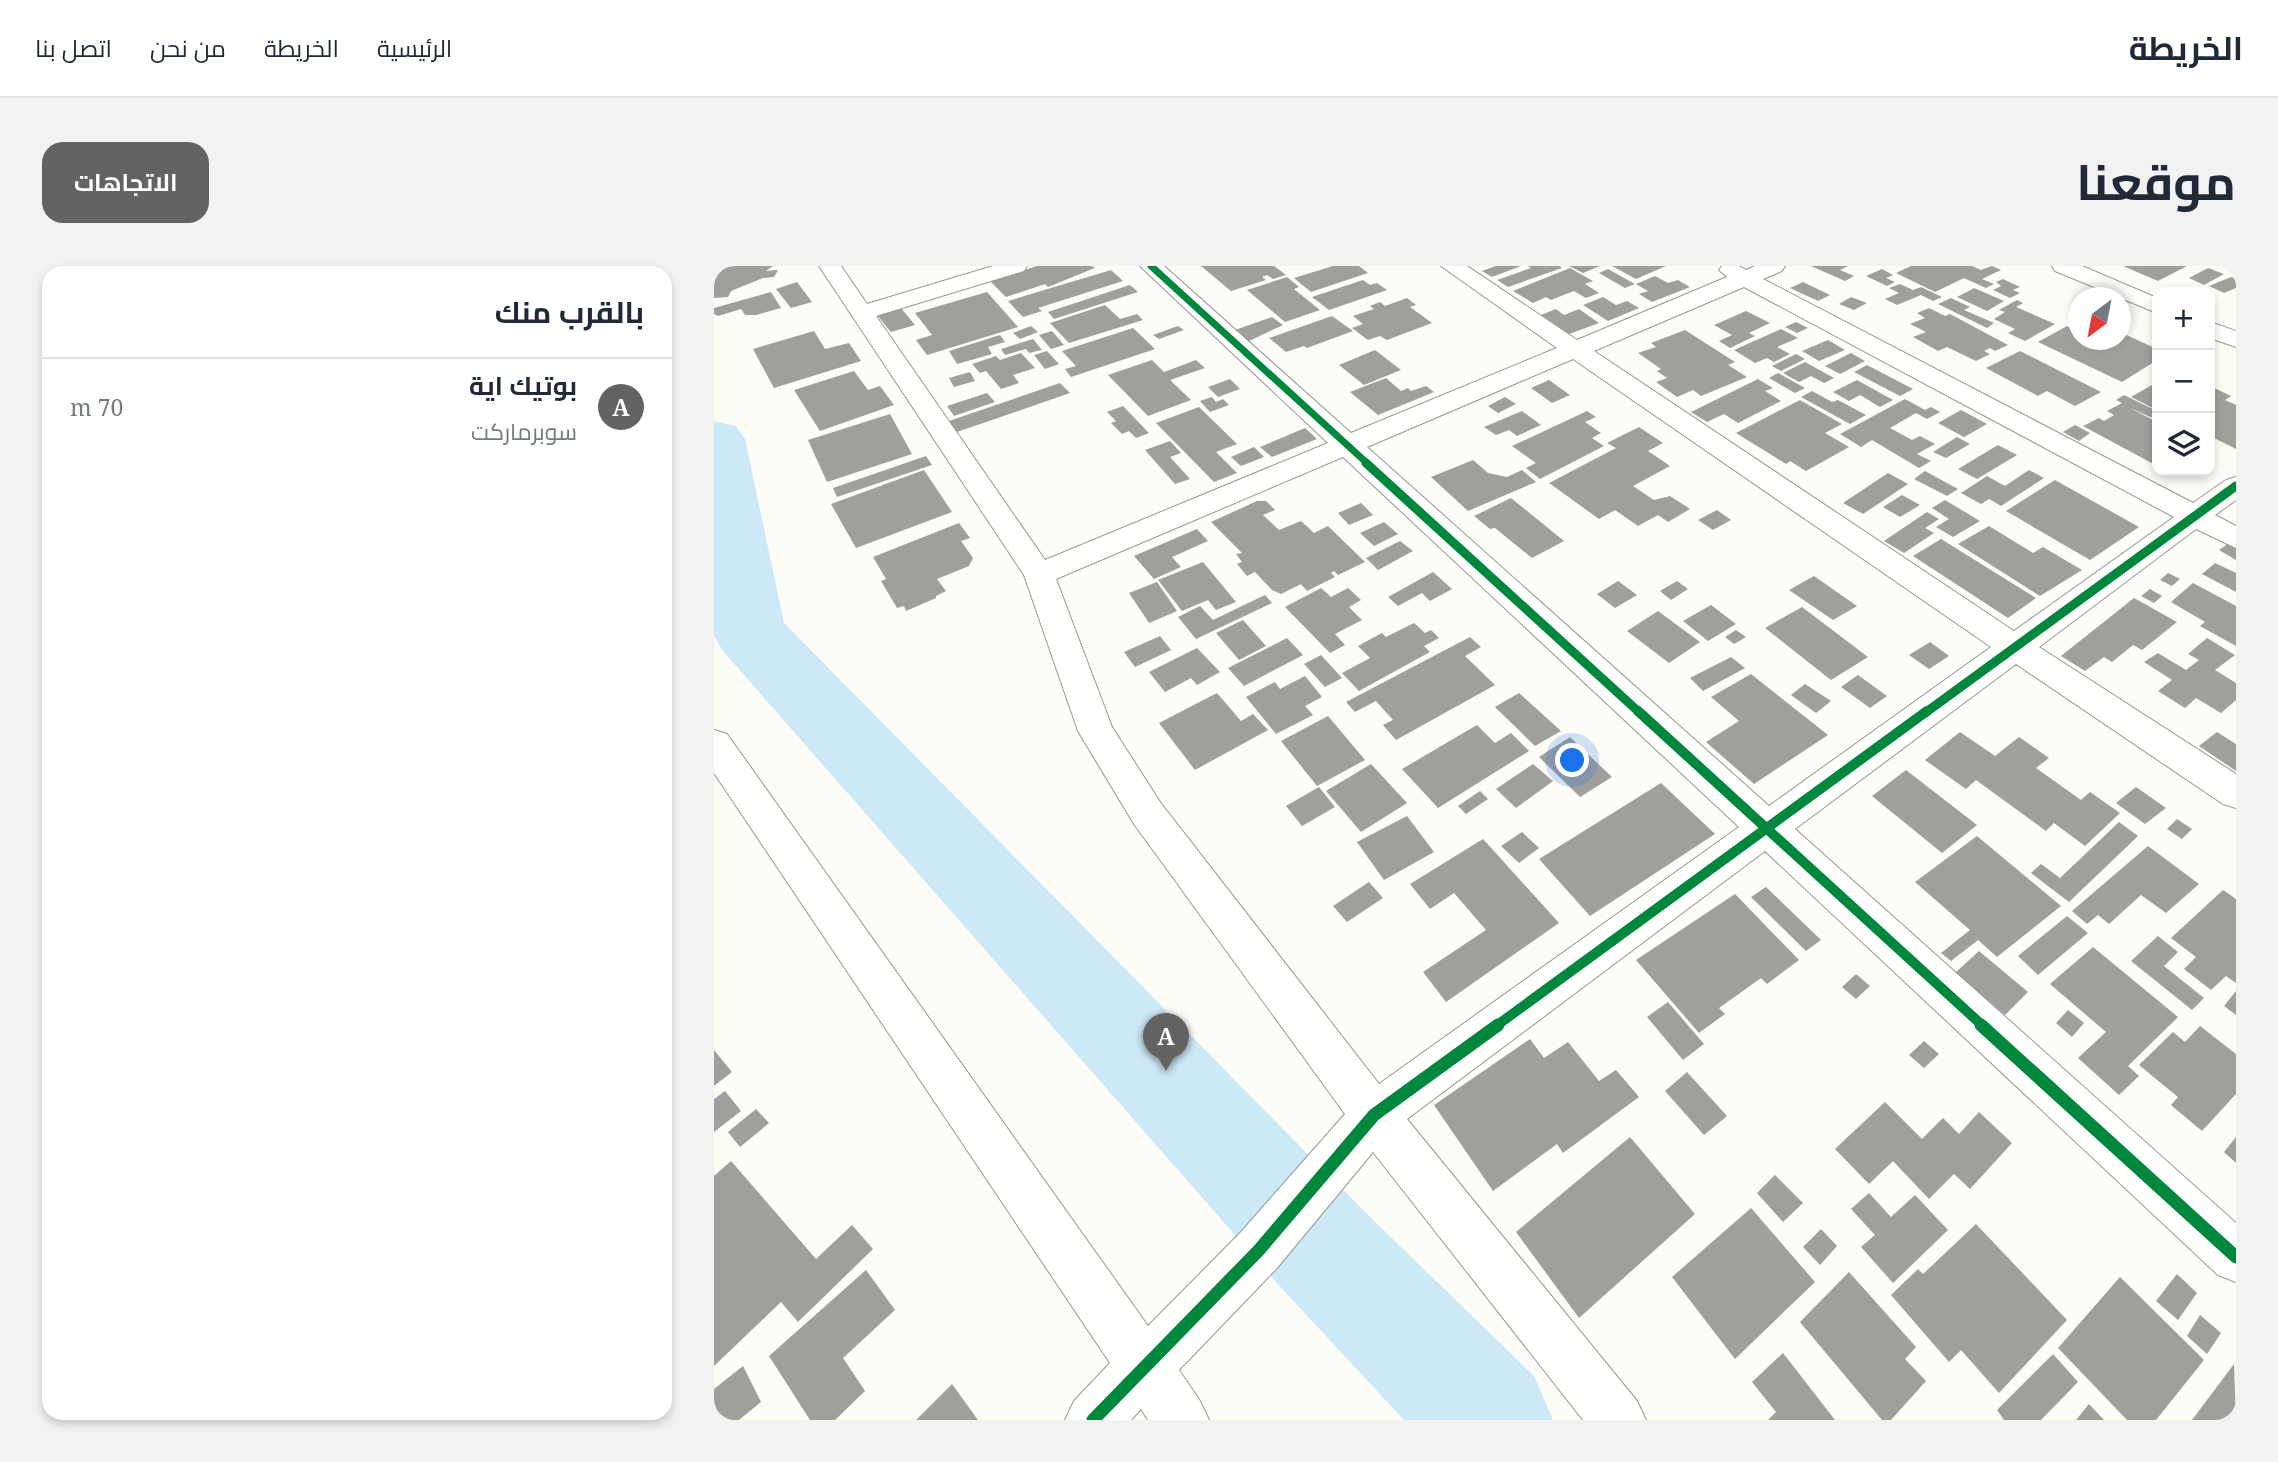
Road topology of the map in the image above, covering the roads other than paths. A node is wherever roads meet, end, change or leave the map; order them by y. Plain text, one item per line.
1 (830, 266) edge
2 (1016, 266) edge
3 (1152, 266) edge
4 (1452, 266) edge
5 (1774, 266) edge
6 (2063, 266) edge
7 (1733, 272) edge
8 (2152, 304) edge
9 (861, 313) junction
10 (2215, 331) edge
11 (2236, 340) edge
12 (1575, 351) junction
13 (1345, 444) junction
14 (2236, 485) edge
15 (2196, 517) junction
16 (2236, 538) edge
17 (1039, 573) junction
18 (2016, 648) junction
19 (714, 744) edge
20 (2236, 793) edge
21 (1766, 827) junction
22 (1374, 1115) junction
23 (2236, 1257) edge
24 (1145, 1368) junction
25 (1093, 1420) edge
26 (1181, 1420) edge
27 (1618, 1420) edge

1 - 9 street
2 - 9 street
3 - 13 street
4 - 12 street
5 - 7 street
6 - 8 street
7 - 12 street
7 - 15 street
9 - 17 street
10 - 11 street
12 - 13 street
12 - 18 street
13 - 17 street
13 - 21 street
14 - 15 street
15 - 16 street
15 - 18 street
17 - 22 street
18 - 20 street
18 - 21 street
19 - 24 street
21 - 22 street
21 - 23 street
22 - 24 street
22 - 27 street
24 - 25 street
24 - 26 street

